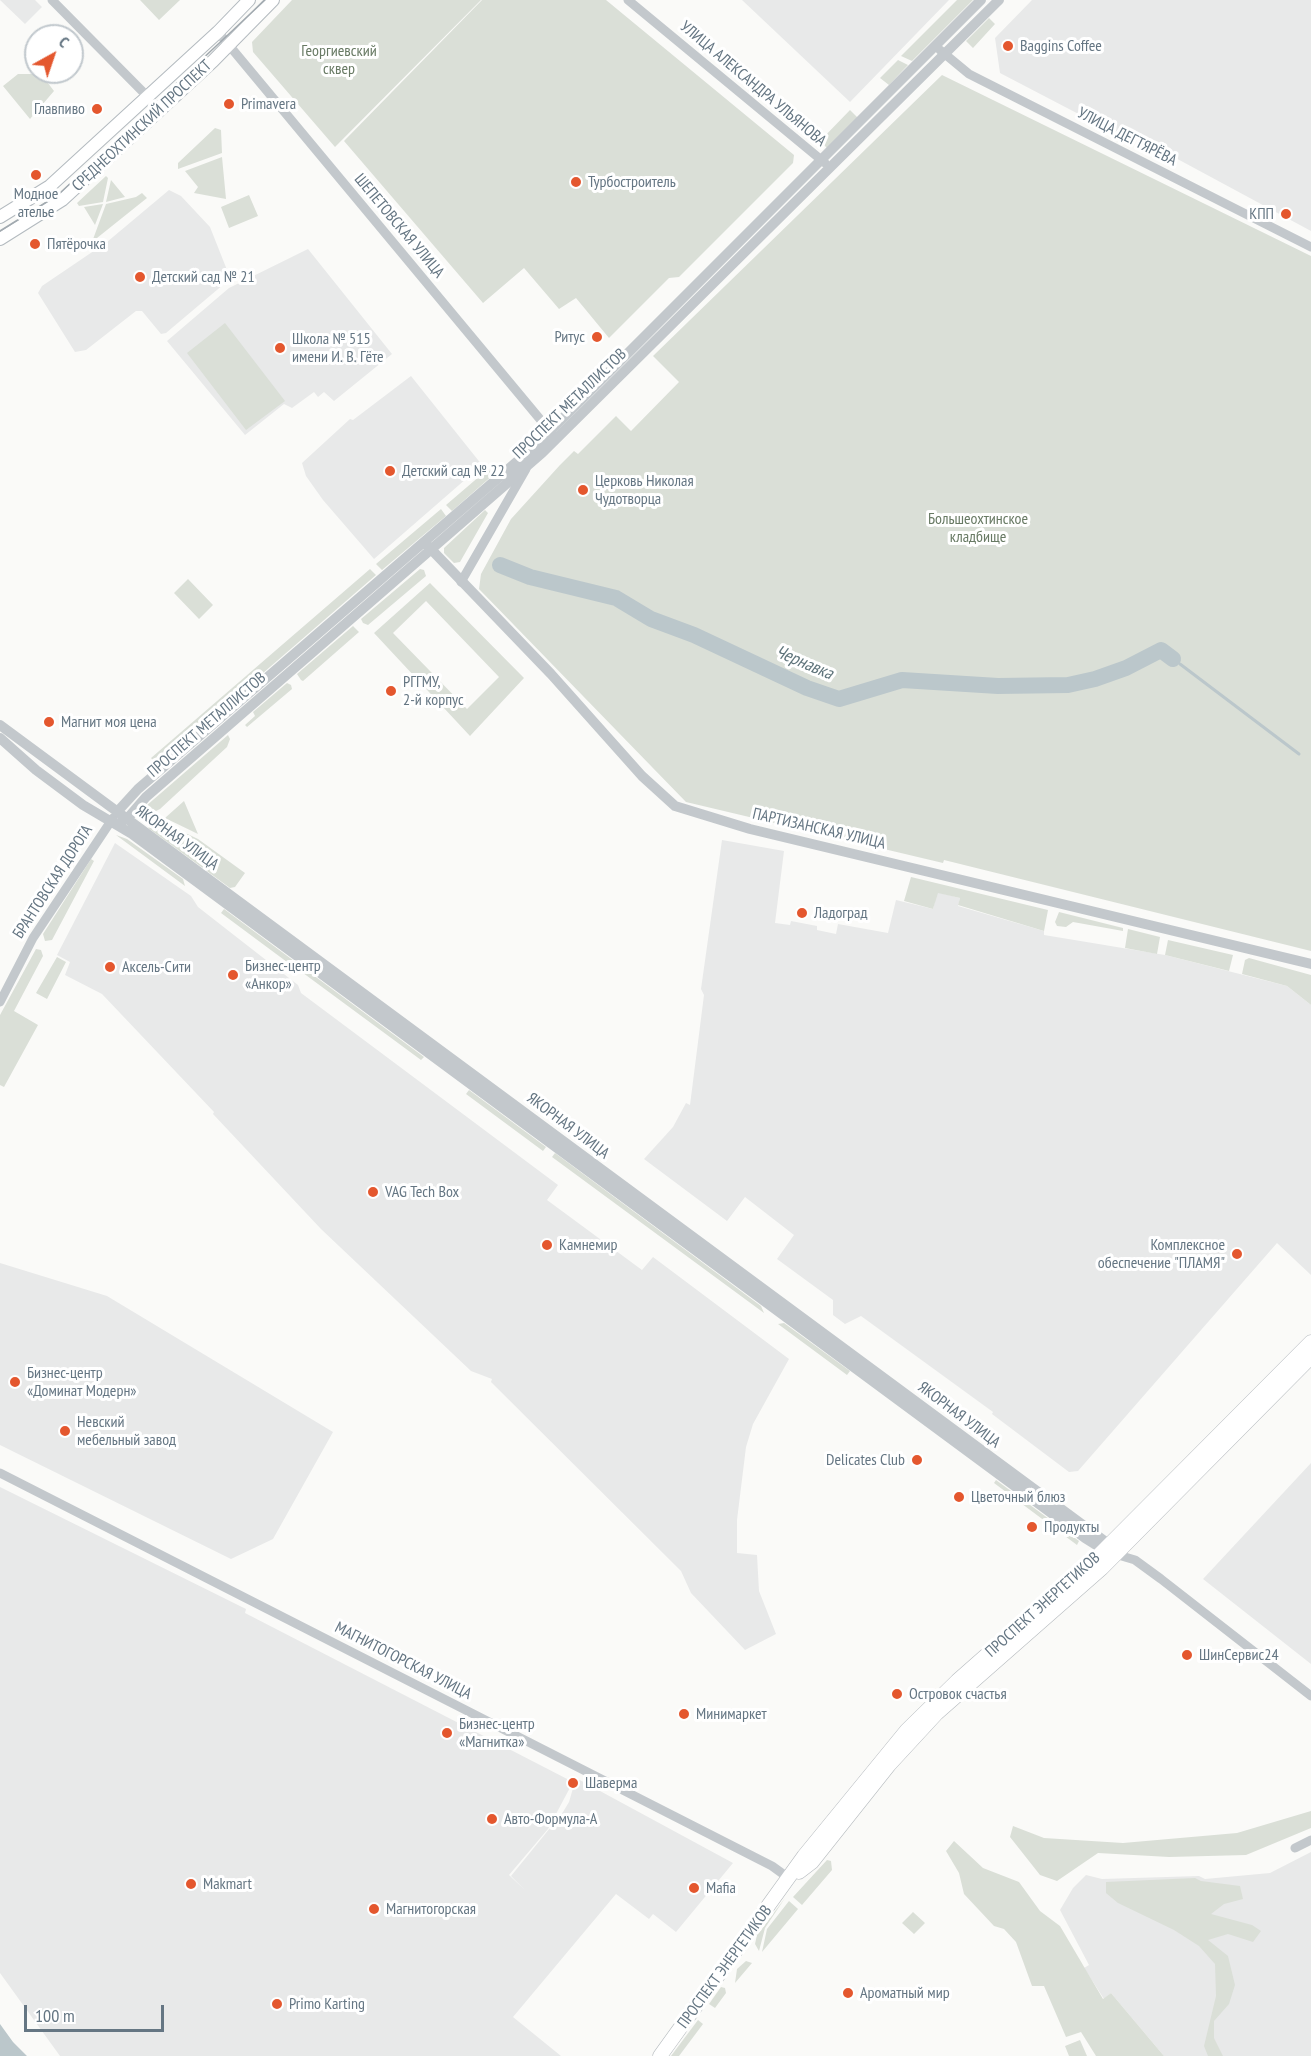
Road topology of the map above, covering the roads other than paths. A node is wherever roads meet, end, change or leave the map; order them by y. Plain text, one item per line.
1 (52, 0) edge
2 (249, 0) edge
3 (273, 0) edge
4 (628, 0) edge
5 (981, 0) edge
6 (999, 0) edge
7 (218, 32) junction
8 (229, 44) junction
9 (936, 46) junction
10 (945, 54) junction
11 (148, 97) junction
12 (827, 164) junction
13 (0, 218) edge
14 (0, 238) edge
15 (1311, 247) edge
16 (554, 435) junction
17 (528, 466) junction
18 (428, 546) junction
19 (461, 582) junction
20 (0, 725) edge
21 (0, 738) edge
22 (117, 812) junction
23 (127, 819) junction
24 (110, 822) junction
25 (1311, 964) edge
26 (0, 1002) edge
27 (1311, 1342) edge
28 (1311, 1357) edge
29 (0, 1473) edge
30 (1109, 1550) junction
31 (1311, 1696) edge
32 (1311, 1840) edge
33 (1295, 1848) dead end
34 (790, 1879) junction
35 (660, 2056) edge

1 - 11 street
2 - 7 main road, СРЕДНЕОХТИНСКИЙ ПРОСПЕКТ
3 - 8 main road, СРЕДНЕОХТИНСКИЙ ПРОСПЕКТ
4 - 12 street, УЛИЦА АЛЕКСАНДРА УЛЬЯНОВА
5 - 9 street, ПРОСПЕКТ МЕТАЛЛИСТОВ
6 - 10 street, ПРОСПЕКТ МЕТАЛЛИСТОВ
7 - 8 street, ШЕПЕТОВСКАЯ УЛИЦА
7 - 11 main road, СРЕДНЕОХТИНСКИЙ ПРОСПЕКТ
8 - 14 main road, СРЕДНЕОХТИНСКИЙ ПРОСПЕКТ
8 - 16 street, ШЕПЕТОВСКАЯ УЛИЦА
9 - 10 street, УЛИЦА ДЕГТЯРЁВА
9 - 12 street, ПРОСПЕКТ МЕТАЛЛИСТОВ
10 - 12 street, ПРОСПЕКТ МЕТАЛЛИСТОВ
10 - 15 street, УЛИЦА ДЕГТЯРЁВА
11 - 13 main road, СРЕДНЕОХТИНСКИЙ ПРОСПЕКТ
12 - 16 street, ПРОСПЕКТ МЕТАЛЛИСТОВ
16 - 17 street, ПРОСПЕКТ МЕТАЛЛИСТОВ
16 - 18 street, ПРОСПЕКТ МЕТАЛЛИСТОВ
17 - 18 street, ПРОСПЕКТ МЕТАЛЛИСТОВ
17 - 19 street
18 - 19 street, ПАРТИЗАНСКАЯ УЛИЦА
18 - 22 street, ПРОСПЕКТ МЕТАЛЛИСТОВ
18 - 23 street, ПРОСПЕКТ МЕТАЛЛИСТОВ
19 - 25 street, ПАРТИЗАНСКАЯ УЛИЦА
20 - 22 street, ЯКОРНАЯ УЛИЦА
21 - 24 street, ЯКОРНАЯ УЛИЦА
22 - 23 street, ЯКОРНАЯ УЛИЦА
22 - 24 street, БРАНТОВСКАЯ ДОРОГА
23 - 24 street
23 - 30 street, ЯКОРНАЯ УЛИЦА
24 - 26 street, БРАНТОВСКАЯ ДОРОГА
24 - 30 street, ЯКОРНАЯ УЛИЦА
27 - 30 main road, ПРОСПЕКТ ЭНЕРГЕТИКОВ
28 - 30 main road, ПРОСПЕКТ ЭНЕРГЕТИКОВ
29 - 34 street, МАГНИТОГОРСКАЯ УЛИЦА
30 - 31 street, ЯКОРНАЯ УЛИЦА
30 - 34 main road, ПРОСПЕКТ ЭНЕРГЕТИКОВ
32 - 33 street
34 - 35 main road, ПРОСПЕКТ ЭНЕРГЕТИКОВ

